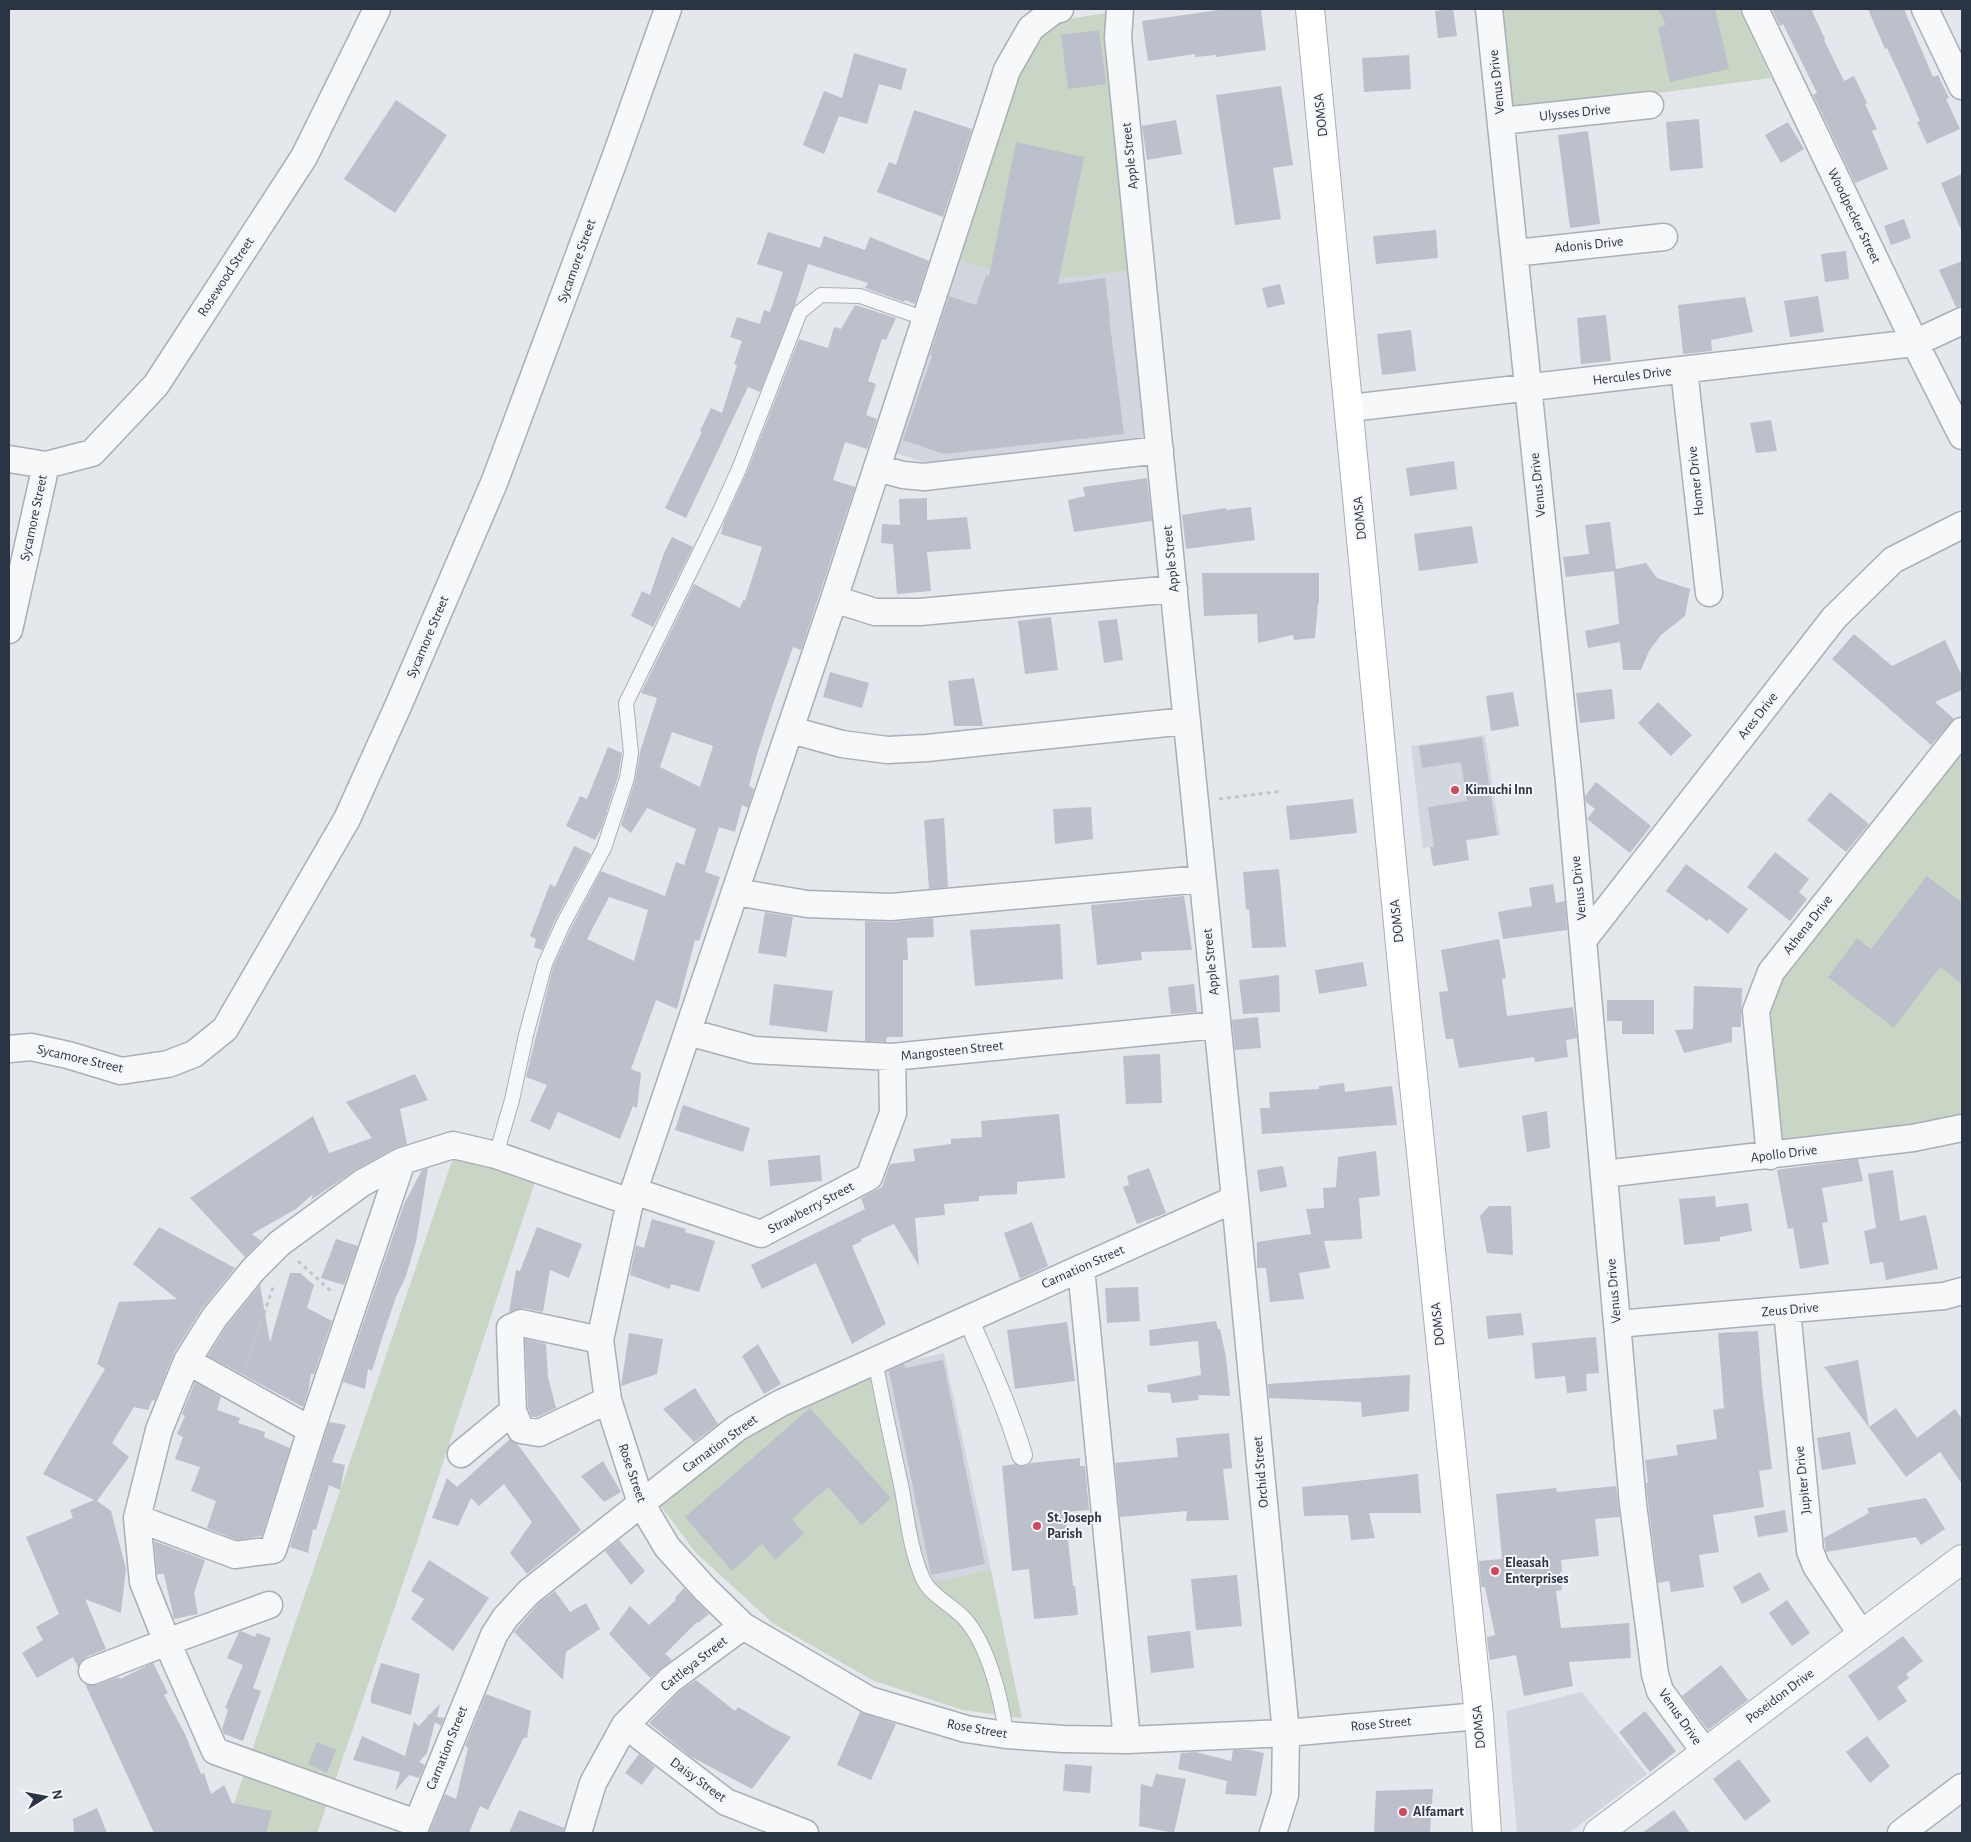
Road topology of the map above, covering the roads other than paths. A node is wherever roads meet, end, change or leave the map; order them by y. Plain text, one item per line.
1 (377, 9) edge
2 (668, 9) edge
3 (1060, 9) edge
4 (1120, 9) edge
5 (1310, 9) edge
6 (1489, 9) edge
7 (1755, 9) edge
8 (1925, 9) edge
9 (1962, 86) edge
10 (1650, 106) dead end
11 (1501, 121) junction
12 (1664, 238) dead end
13 (1515, 253) junction
14 (926, 319) junction
15 (1962, 321) edge
16 (1914, 342) junction
17 (1684, 370) junction
18 (1528, 388) junction
19 (1350, 408) junction
20 (1959, 429) edge
21 (1160, 450) junction
22 (9, 459) edge
23 (46, 465) junction
24 (877, 468) junction
25 (1962, 526) edge
26 (1174, 589) junction
27 (1709, 593) dead end
28 (834, 599) junction
29 (9, 630) edge
30 (1186, 721) junction
31 (790, 730) junction
32 (1962, 731) edge
33 (1202, 879) junction
34 (736, 892) junction
35 (1584, 939) junction
36 (1217, 1024) junction
37 (688, 1032) junction
38 (9, 1049) edge
39 (892, 1057) junction
40 (1226, 1110) joint
41 (1962, 1128) edge
42 (496, 1155) junction
43 (1770, 1156) junction
44 (402, 1160) junction
45 (1604, 1174) junction
46 (632, 1197) junction
47 (1235, 1200) junction
48 (1081, 1268) junction
49 (1962, 1291) edge
50 (1787, 1310) junction
51 (968, 1319) junction
52 (1617, 1324) junction
53 (600, 1340) junction
54 (875, 1360) junction
55 (187, 1361) junction
56 (513, 1411) junction
57 (611, 1411) junction
58 (311, 1430) junction
59 (460, 1454) dead end
60 (1022, 1454) dead end
61 (641, 1503) junction
62 (136, 1518) junction
63 (1962, 1559) edge
64 (269, 1606) dead end
65 (743, 1626) junction
66 (1862, 1635) junction
67 (167, 1642) junction
68 (92, 1672) dead end
69 (1479, 1716) junction
70 (625, 1726) junction
71 (1286, 1733) junction
72 (1006, 1735) junction
73 (1127, 1740) junction
74 (1705, 1752) junction
75 (1962, 1787) edge
76 (415, 1828) edge
77 (578, 1833) edge
78 (805, 1833) edge
79 (1274, 1833) edge
80 (1488, 1833) edge
81 (1598, 1833) edge
82 (1901, 1833) edge

1 - 23 street, Rosewood Street
2 - 38 street, Sycamore Street
3 - 14 street, Rose Street
4 - 21 street, Apple Street
5 - 19 main road, DOMSA
6 - 11 street, Venus Drive
7 - 16 street, Woodpecker Street
8 - 9 street
10 - 11 street, Ulysses Drive
11 - 13 street, Venus Drive
12 - 13 street, Adonis Drive
13 - 18 street, Venus Drive
14 - 24 street, Rose Street
14 - 42 lane
15 - 16 street, Hercules Drive
16 - 17 street, Hercules Drive
16 - 20 street, Woodpecker Street
17 - 18 street, Hercules Drive
17 - 27 street, Homer Drive
18 - 19 street, Hercules Drive
18 - 35 street, Venus Drive
19 - 69 main road, DOMSA
21 - 24 street
21 - 26 street, Apple Street
22 - 23 street, Rosewood Street
23 - 29 street, Sycamore Street
24 - 28 street, Rose Street
25 - 35 street, Ares Drive
26 - 28 street
26 - 30 street, Apple Street
28 - 31 street, Rose Street
30 - 31 street
30 - 33 street, Apple Street
31 - 34 street, Rose Street
32 - 43 street, Athena Drive
33 - 34 street
33 - 36 street, Apple Street
34 - 37 street, Rose Street
35 - 45 street, Venus Drive
36 - 39 street, Mangosteen Street
36 - 40 street, Apple Street
37 - 39 street, Mangosteen Street
37 - 46 street, Rose Street
39 - 46 street, Strawberry Street
40 - 47 street, Orchid Street
41 - 43 street, Apollo Drive
42 - 44 street, Strawberry Street
42 - 46 street, Strawberry Street
43 - 45 street, Apollo Drive
44 - 55 street, Strawberry Street
44 - 58 street
45 - 52 street, Venus Drive
46 - 53 street, Rose Street
47 - 48 street, Carnation Street
47 - 71 street, Orchid Street
48 - 51 street, Carnation Street
48 - 73 street
49 - 50 street, Zeus Drive
50 - 52 street, Zeus Drive
50 - 66 street, Jupiter Drive
51 - 54 street, Carnation Street
51 - 60 street
52 - 74 street, Venus Drive
53 - 56 street
53 - 57 street, Rose Street
54 - 61 street, Carnation Street
54 - 72 lane
55 - 58 street
55 - 62 street, Strawberry Street
56 - 57 street
56 - 59 street
57 - 61 street, Rose Street
58 - 62 street
61 - 65 street, Rose Street
61 - 76 street, Carnation Street
62 - 67 street
63 - 66 street, Poseidon Drive
64 - 67 street
65 - 70 street, Cattleya Street
65 - 72 street, Rose Street
66 - 74 street, Poseidon Drive
67 - 68 street
67 - 76 street
69 - 71 street, Rose Street
69 - 80 main road, DOMSA
70 - 77 street, Cattleya Street
70 - 78 street, Daisy Street
71 - 73 street, Rose Street
71 - 79 street, Orchid Street
72 - 73 street, Rose Street
74 - 81 street, Poseidon Drive
75 - 82 street

